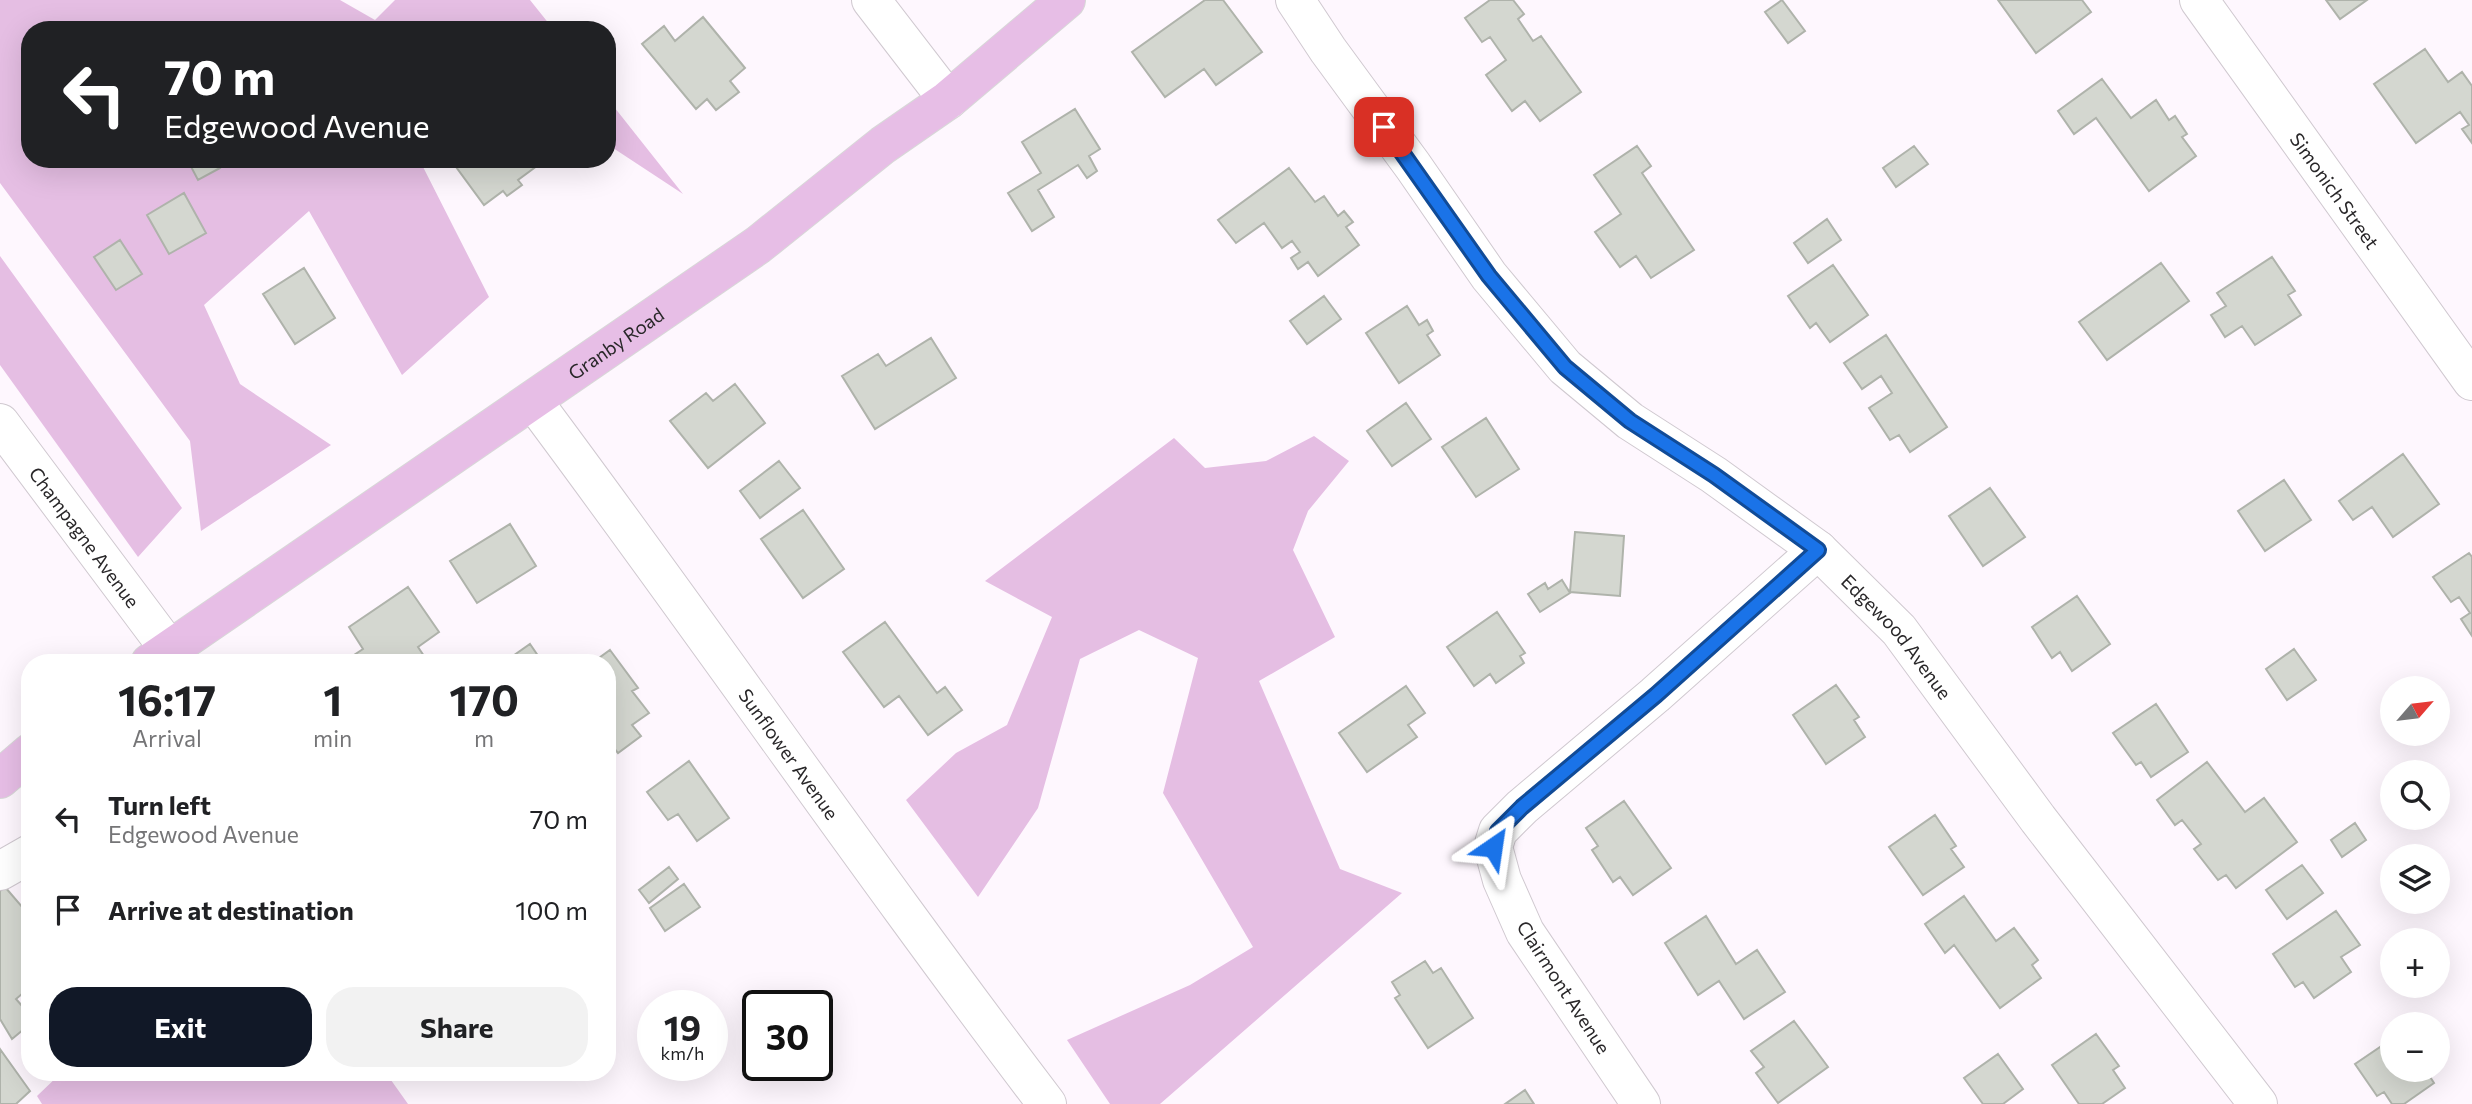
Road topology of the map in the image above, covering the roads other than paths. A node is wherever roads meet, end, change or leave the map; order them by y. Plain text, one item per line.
1 (871, 0) edge
2 (1066, 0) edge
3 (1295, 0) edge
4 (2199, 0) edge
5 (948, 100) junction
6 (2472, 381) edge
7 (533, 401) junction
8 (0, 423) edge
9 (1818, 550) junction
10 (158, 654) edge
11 (162, 654) edge
12 (21, 761) edge
13 (0, 779) edge
14 (21, 859) edge
15 (0, 870) edge
16 (1047, 1104) edge
17 (1641, 1104) edge
18 (2258, 1104) edge

1 - 5 street
2 - 5 main road, Granby Road
3 - 9 street, Edgewood Avenue
4 - 6 street, Simonich Street
5 - 7 main road, Granby Road
7 - 11 main road, Granby Road
7 - 16 street, Sunflower Avenue
8 - 10 street, Champagne Avenue
9 - 17 street, Clairmont Avenue
9 - 18 street, Edgewood Avenue
12 - 13 main road
14 - 15 street

